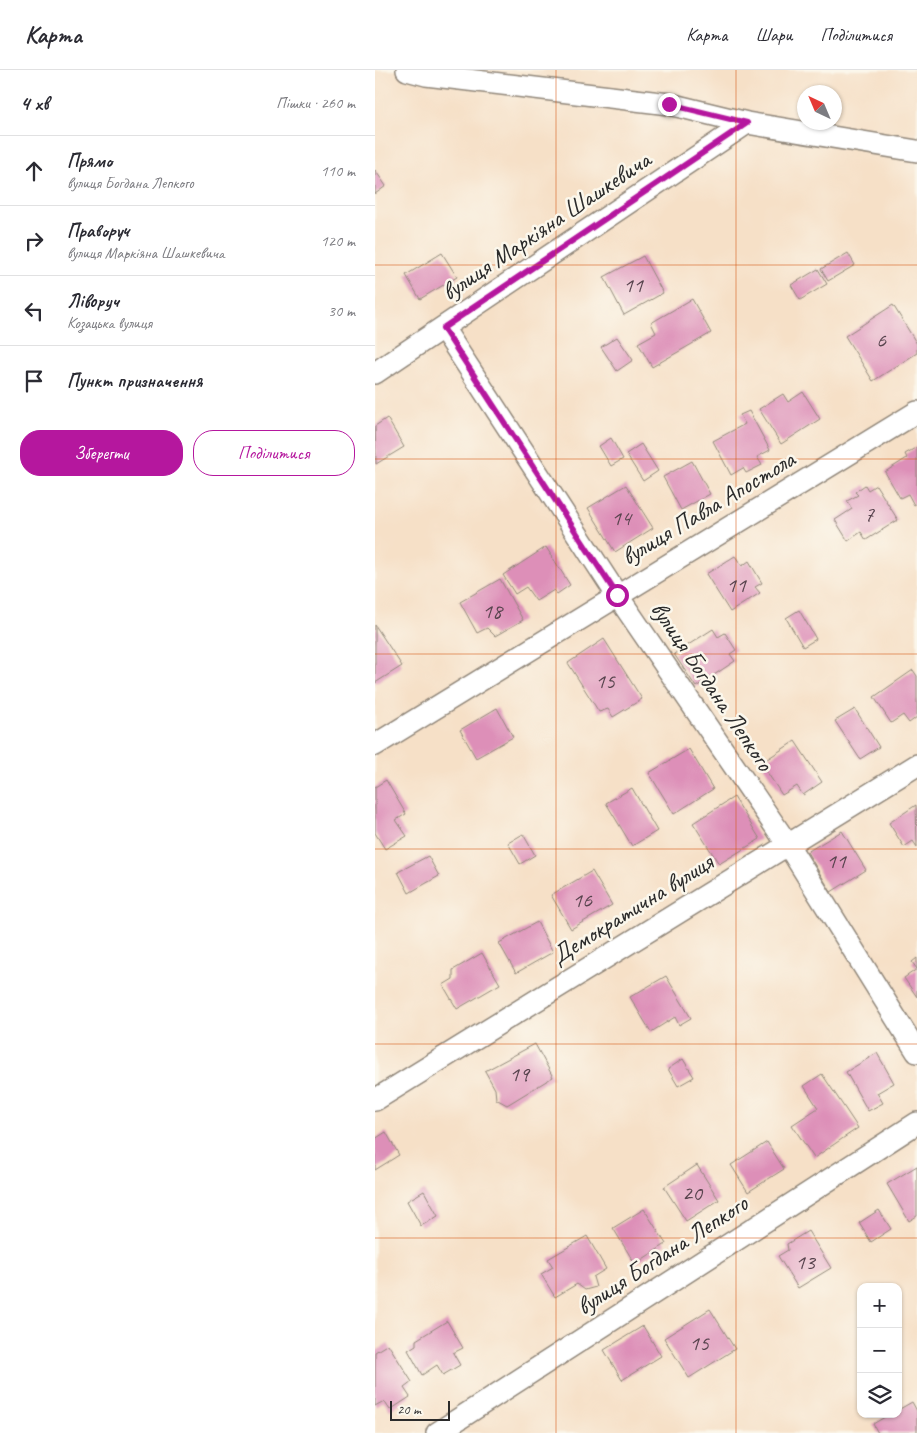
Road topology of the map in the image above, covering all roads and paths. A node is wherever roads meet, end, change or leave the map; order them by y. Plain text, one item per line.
1 (407, 70) edge
2 (747, 123) junction
3 (917, 151) edge
4 (443, 328) junction
5 (375, 373) edge
6 (917, 412) edge
7 (617, 595) junction
8 (375, 745) edge
9 (917, 765) edge
10 (788, 845) junction
11 (917, 1052) edge
12 (375, 1100) edge
13 (917, 1123) edge
14 (437, 1433) edge

1 - 2 street
2 - 3 street
2 - 4 street, вулиця Маркіяна Шашкевича
4 - 5 street, вулиця Маркіяна Шашкевича
4 - 7 street, вулиця Богдана Лепкого
6 - 7 street, вулиця Павла Апостола
7 - 8 street, вулиця Павла Апостола
7 - 10 street, вулиця Богдана Лепкого
9 - 10 street, Демократична вулиця
10 - 11 street, вулиця Богдана Лепкого
10 - 12 street, Демократична вулиця
13 - 14 street, вулиця Богдана Лепкого

